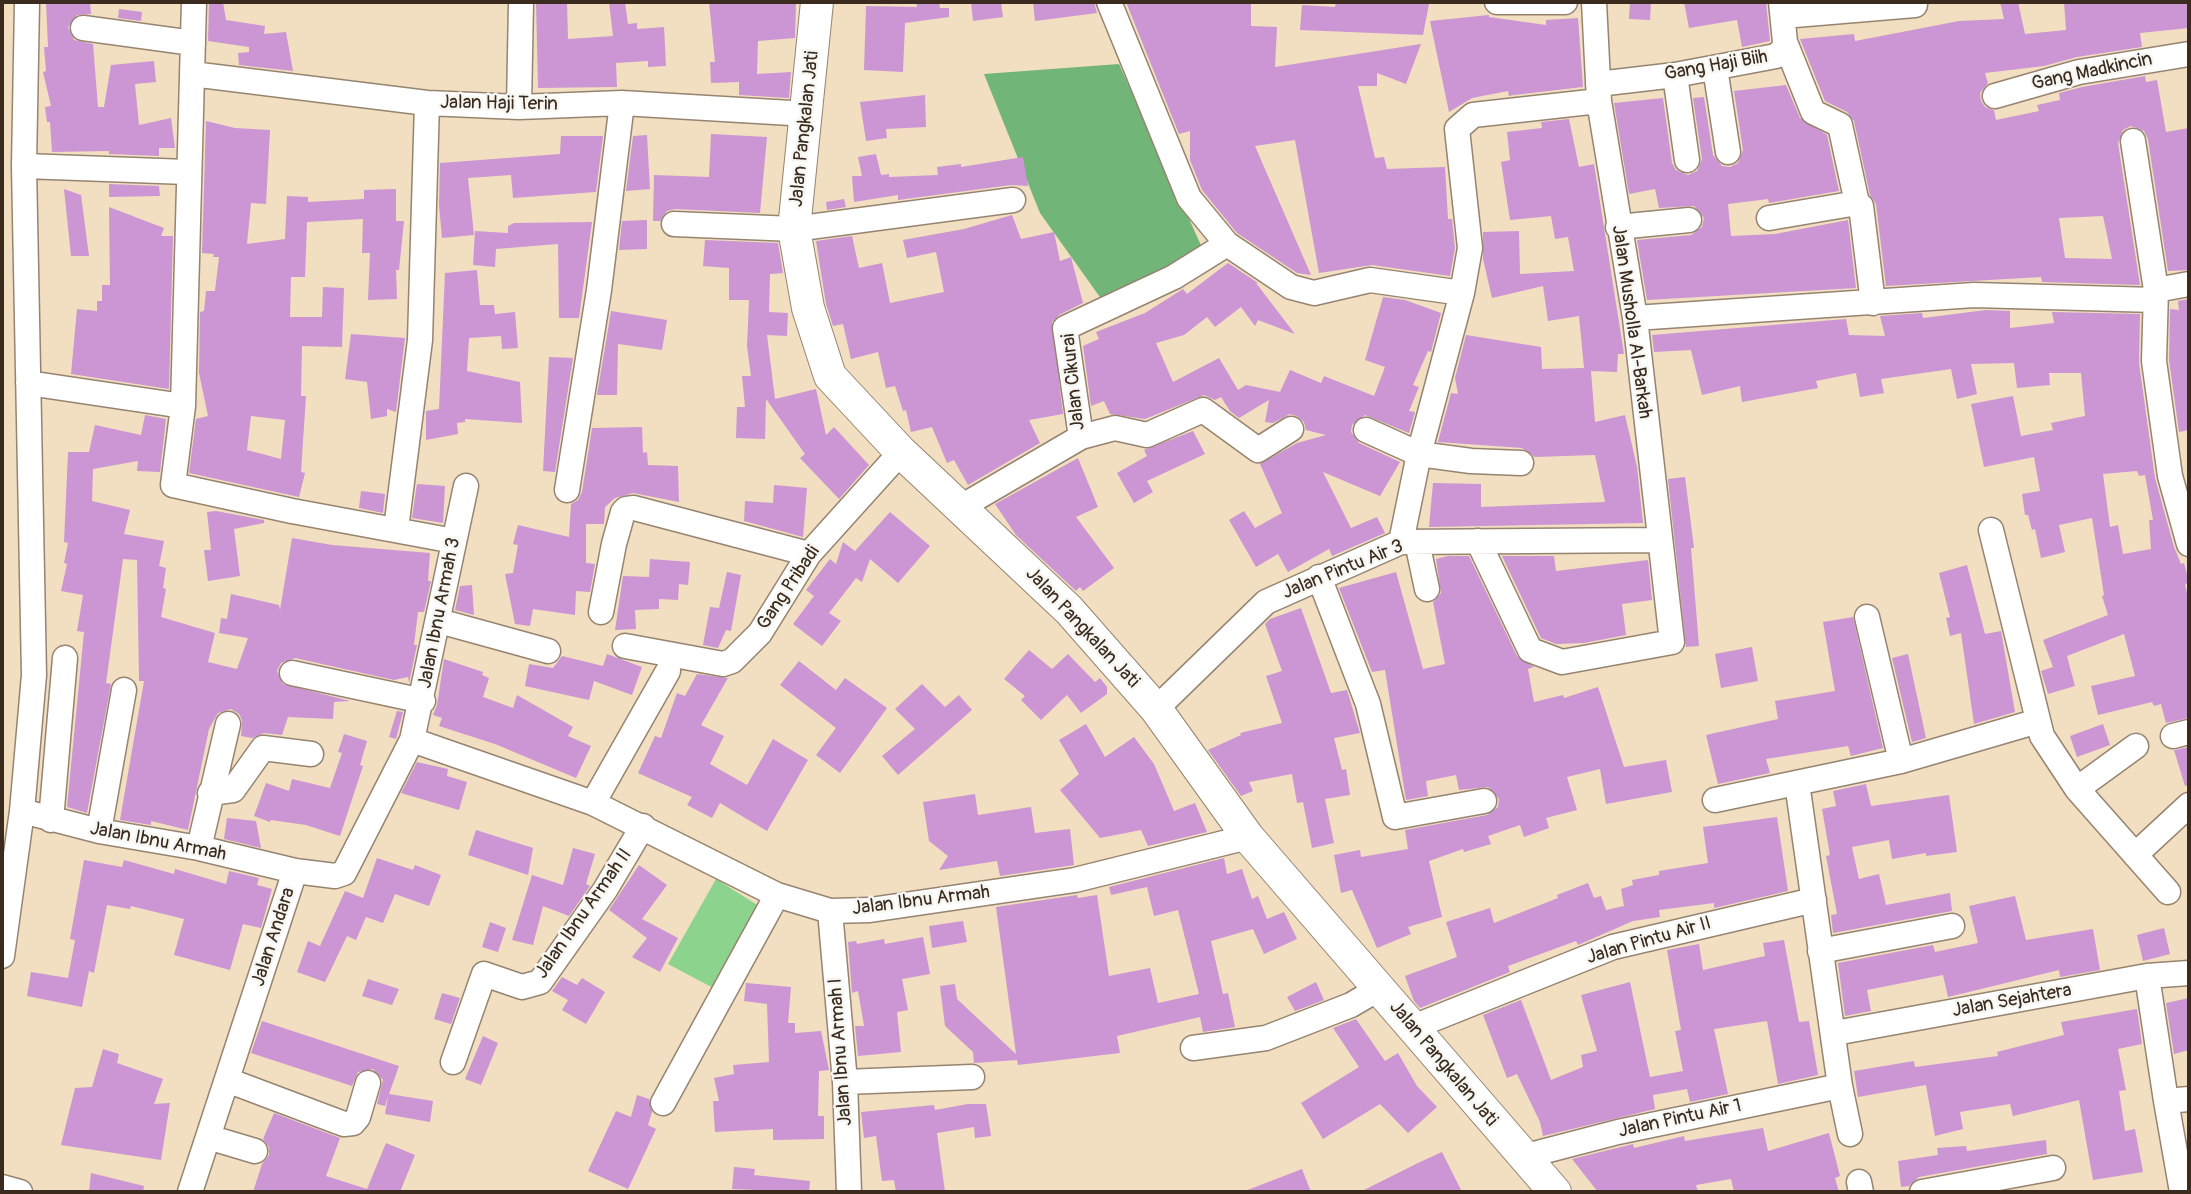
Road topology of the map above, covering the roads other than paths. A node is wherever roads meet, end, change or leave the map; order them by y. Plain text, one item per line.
1 (27, 2) edge
2 (194, 2) edge
3 (522, 2) edge
4 (817, 2) edge
5 (1109, 2) edge
6 (1497, 2) edge
7 (1565, 2) edge
8 (1594, 2) edge
9 (1915, 5) dead end
10 (1782, 9) edge
11 (83, 29) dead end
12 (1785, 42) junction
13 (192, 43) junction
14 (2189, 54) edge
15 (1715, 68) junction
16 (192, 74) junction
17 (1675, 75) junction
18 (1599, 92) junction
19 (1995, 96) dead end
20 (427, 103) junction
21 (622, 103) junction
22 (519, 107) junction
23 (808, 114) junction
24 (2133, 141) dead end
25 (1728, 152) dead end
26 (1686, 160) dead end
27 (24, 166) junction
28 (187, 172) junction
29 (1013, 200) dead end
30 (1857, 203) junction
31 (1769, 218) dead end
32 (1689, 220) dead end
33 (674, 225) dead end
34 (1618, 226) junction
35 (794, 229) junction
36 (1227, 244) junction
37 (2189, 284) edge
38 (1462, 293) junction
39 (2155, 295) junction
40 (1873, 303) junction
41 (1635, 318) junction
42 (28, 383) junction
43 (183, 406) junction
44 (1291, 429) dead end
45 (1366, 430) dead end
46 (1081, 437) junction
47 (901, 452) junction
48 (1419, 454) junction
49 (1521, 463) dead end
50 (2180, 477) edge
51 (466, 486) dead end
52 (567, 490) dead end
53 (961, 507) junction
54 (396, 529) junction
55 (1991, 530) dead end
56 (1658, 540) junction
57 (454, 541) junction
58 (1478, 541) junction
59 (1409, 542) junction
60 (2189, 544) edge
61 (809, 554) junction
62 (1319, 577) junction
63 (1427, 589) dead end
64 (601, 612) dead end
65 (1867, 617) dead end
66 (439, 621) junction
67 (625, 646) dead end
68 (548, 651) dead end
69 (65, 658) dead end
70 (668, 671) dead end
71 (292, 674) dead end
72 (124, 690) dead end
73 (423, 701) junction
74 (1156, 709) junction
75 (2038, 721) junction
76 (228, 724) dead end
77 (412, 740) junction
78 (2136, 746) dead end
79 (311, 754) dead end
80 (1901, 761) junction
81 (1797, 783) junction
82 (2077, 789) junction
83 (210, 793) junction
84 (1715, 800) dead end
85 (1484, 802) dead end
86 (593, 803) junction
87 (2189, 805) edge
88 (22, 811) junction
89 (51, 820) junction
90 (643, 826) junction
91 (99, 831) junction
92 (1248, 837) junction
93 (199, 848) junction
94 (2135, 855) junction
95 (295, 871) junction
96 (2168, 892) dead end
97 (777, 895) junction
98 (1814, 900) junction
99 (830, 911) junction
100 (1952, 926) dead end
101 (1821, 951) junction
102 (2, 956) edge
103 (2189, 973) edge
104 (2147, 976) junction
105 (1380, 988) junction
106 (1411, 1028) junction
107 (1835, 1033) junction
108 (1193, 1048) dead end
109 (453, 1062) dead end
110 (972, 1077) dead end
111 (227, 1080) junction
112 (845, 1082) junction
113 (368, 1083) dead end
114 (1840, 1086) junction
115 (2177, 1100) edge
116 (663, 1103) dead end
117 (1850, 1134) dead end
118 (208, 1137) junction
119 (255, 1151) dead end
120 (1522, 1157) junction
121 (2053, 1168) dead end
122 (2, 1187) edge
123 (20, 1192) edge
124 (190, 1192) edge
125 (849, 1192) edge
126 (1555, 1192) edge
127 (1922, 1192) edge
128 (2182, 1192) edge

1 - 27 street
2 - 13 street
3 - 22 street
4 - 23 main road, Jalan Pangkalan Jati
5 - 36 street
6 - 7 street
8 - 18 street, Jalan Musholla Al-Barkah
9 - 10 street
10 - 12 street, Gang Haji Biih
11 - 13 street
12 - 15 street, Gang Haji Biih
12 - 30 street
13 - 16 street
14 - 19 street, Gang Madkincin
15 - 17 street, Gang Haji Biih
15 - 25 street
16 - 20 street, Jalan Haji Terin
16 - 28 street
17 - 18 street, Gang Haji Biih
17 - 26 street
18 - 34 street, Jalan Musholla Al-Barkah
18 - 38 street, Gang Haji Biih
20 - 22 street, Jalan Haji Terin
20 - 54 street
21 - 22 street, Jalan Haji Terin
21 - 23 street, Jalan Haji Terin
21 - 52 street
23 - 35 main road, Jalan Pangkalan Jati
24 - 39 street
27 - 28 street
27 - 42 street
28 - 43 street
29 - 35 street
30 - 31 street
30 - 40 street
32 - 34 street
33 - 35 street
34 - 41 street, Jalan Musholla Al-Barkah
35 - 47 main road, Jalan Pangkalan Jati
36 - 38 street
36 - 46 street, Jalan Cikurai
37 - 39 street
38 - 48 street
39 - 40 street
39 - 50 street
40 - 41 street
41 - 56 street, Jalan Musholla Al-Barkah
42 - 43 street
42 - 88 street
43 - 54 street
44 - 46 street
45 - 48 street
46 - 53 street, Jalan Cikurai
47 - 53 main road, Jalan Pangkalan Jati
47 - 61 street, Gang Pribadi
48 - 49 street
48 - 59 street
50 - 60 street
51 - 57 street, Jalan Ibnu Armah 3
53 - 74 main road, Jalan Pangkalan Jati
54 - 57 street
55 - 75 street
56 - 58 street, Jalan Pintu Air 3
56 - 58 street, Jalan Musholla Al-Barkah
57 - 66 street, Jalan Ibnu Armah 3
58 - 59 street, Jalan Pintu Air 3
59 - 62 street, Jalan Pintu Air 3
59 - 63 street
61 - 64 street
61 - 67 street, Gang Pribadi
62 - 74 street, Jalan Pintu Air 3
62 - 85 street
65 - 80 street
66 - 68 street
66 - 73 street, Jalan Ibnu Armah 3
69 - 89 street
70 - 86 street
71 - 73 street
72 - 91 street
73 - 77 street, Jalan Ibnu Armah 3
74 - 92 main road, Jalan Pangkalan Jati
75 - 80 street
75 - 82 street
76 - 83 street
77 - 86 street, Jalan Ibnu Armah
77 - 95 street, Jalan Andara
78 - 82 street
79 - 83 street
80 - 81 street
81 - 84 street
81 - 98 street
82 - 94 street
83 - 93 street
86 - 90 street, Jalan Ibnu Armah
87 - 94 street
88 - 89 street, Jalan Ibnu Armah
88 - 102 street
89 - 91 street, Jalan Ibnu Armah
90 - 97 street, Jalan Ibnu Armah
90 - 109 street, Jalan Ibnu Armah II
91 - 93 street, Jalan Ibnu Armah
92 - 99 street, Jalan Ibnu Armah
92 - 105 main road, Jalan Pangkalan Jati
93 - 95 street, Jalan Ibnu Armah
94 - 96 street
95 - 111 street, Jalan Andara
97 - 99 street, Jalan Ibnu Armah
97 - 116 street
98 - 101 street
98 - 106 street, Jalan Pintu Air II
99 - 112 street, Jalan Ibnu Armah I
100 - 101 street
101 - 107 street
103 - 104 street, Jalan Sejahtera
104 - 107 street, Jalan Sejahtera
104 - 115 street
105 - 106 main road, Jalan Pangkalan Jati
105 - 108 street
106 - 120 main road, Jalan Pangkalan Jati
107 - 114 street
110 - 112 street
111 - 113 street
111 - 118 street, Jalan Andara
112 - 125 street, Jalan Ibnu Armah I
114 - 117 street
114 - 120 street, Jalan Pintu Air 1
115 - 128 street
118 - 119 street
118 - 124 street, Jalan Andara
120 - 126 main road, Jalan Pangkalan Jati
121 - 127 street
122 - 123 street

